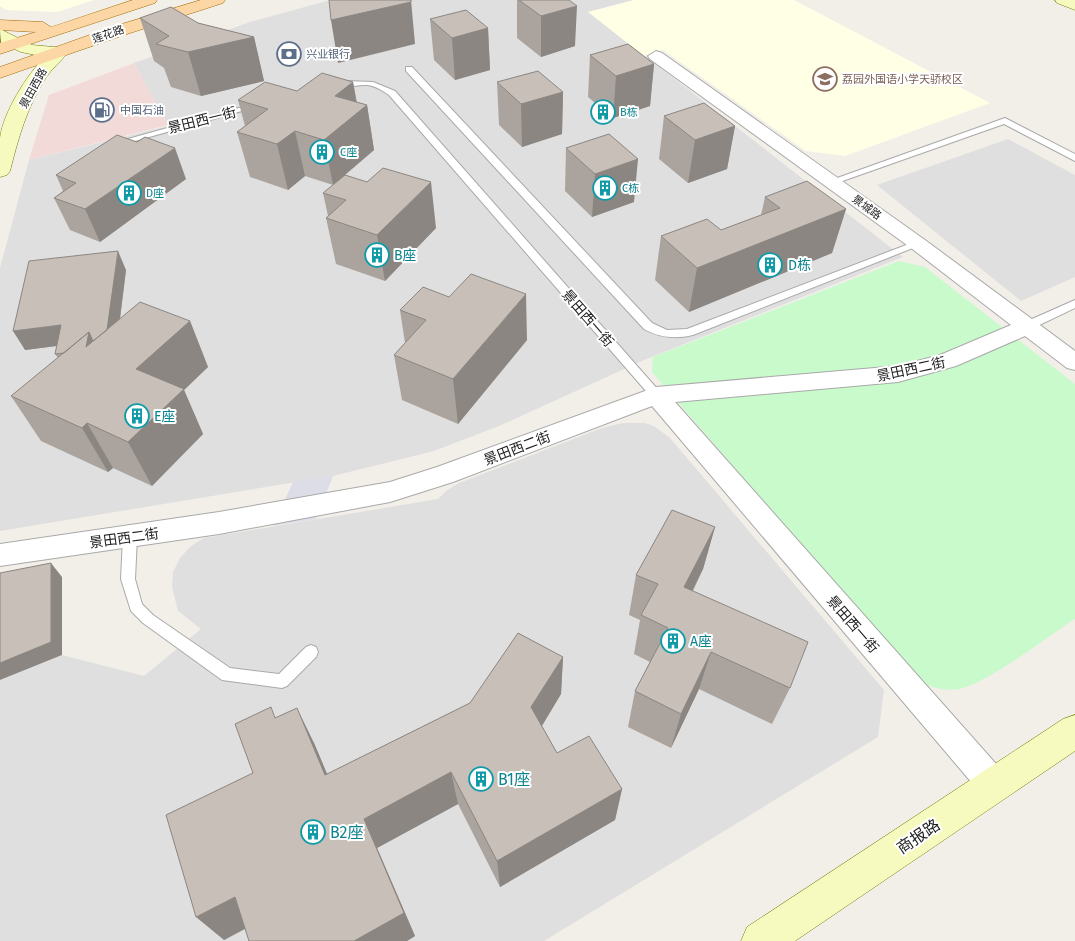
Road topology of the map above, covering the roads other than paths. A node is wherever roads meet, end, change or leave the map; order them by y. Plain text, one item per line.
1 (150, 0) edge
2 (217, 0) edge
3 (1063, 0) edge
4 (1075, 5) edge
5 (87, 20) junction
6 (0, 25) edge
7 (4, 42) edge
8 (59, 52) junction
9 (656, 56) dead end
10 (409, 69) dead end
11 (0, 73) edge
12 (332, 87) edge
13 (265, 104) edge
14 (0, 110) edge
15 (11, 132) junction
16 (106, 148) edge
17 (1075, 158) edge
18 (0, 170) edge
19 (831, 182) junction
20 (918, 244) junction
21 (1075, 304) edge
22 (1027, 326) junction
23 (1075, 362) edge
24 (656, 395) junction
25 (130, 537) junction
26 (0, 556) edge
27 (311, 652) dead end
28 (1075, 731) edge
29 (994, 785) junction
30 (761, 941) edge

1 - 5 main road, 莲花路
2 - 8 main road, 莲花路
3 - 4 street
5 - 6 main road
5 - 7 main road, 莲花路
7 - 8 street, 景田西路
8 - 11 main road, 莲花路
8 - 15 street, 景田西路
9 - 19 street, 景城路
10 - 20 lane
12 - 24 lane, 景田西一街
13 - 16 lane, 景田西一街
14 - 15 street, 景田西路
15 - 18 street, 景田西路
17 - 19 lane
19 - 20 street, 景城路
20 - 22 street, 景城路
21 - 22 lane
22 - 23 street, 景城路
22 - 24 street, 景田西二街
24 - 25 street, 景田西二街
24 - 29 street, 景田西一街
25 - 26 street, 景田西二街
25 - 27 lane
28 - 29 street, 商报路
29 - 30 street, 商报路

